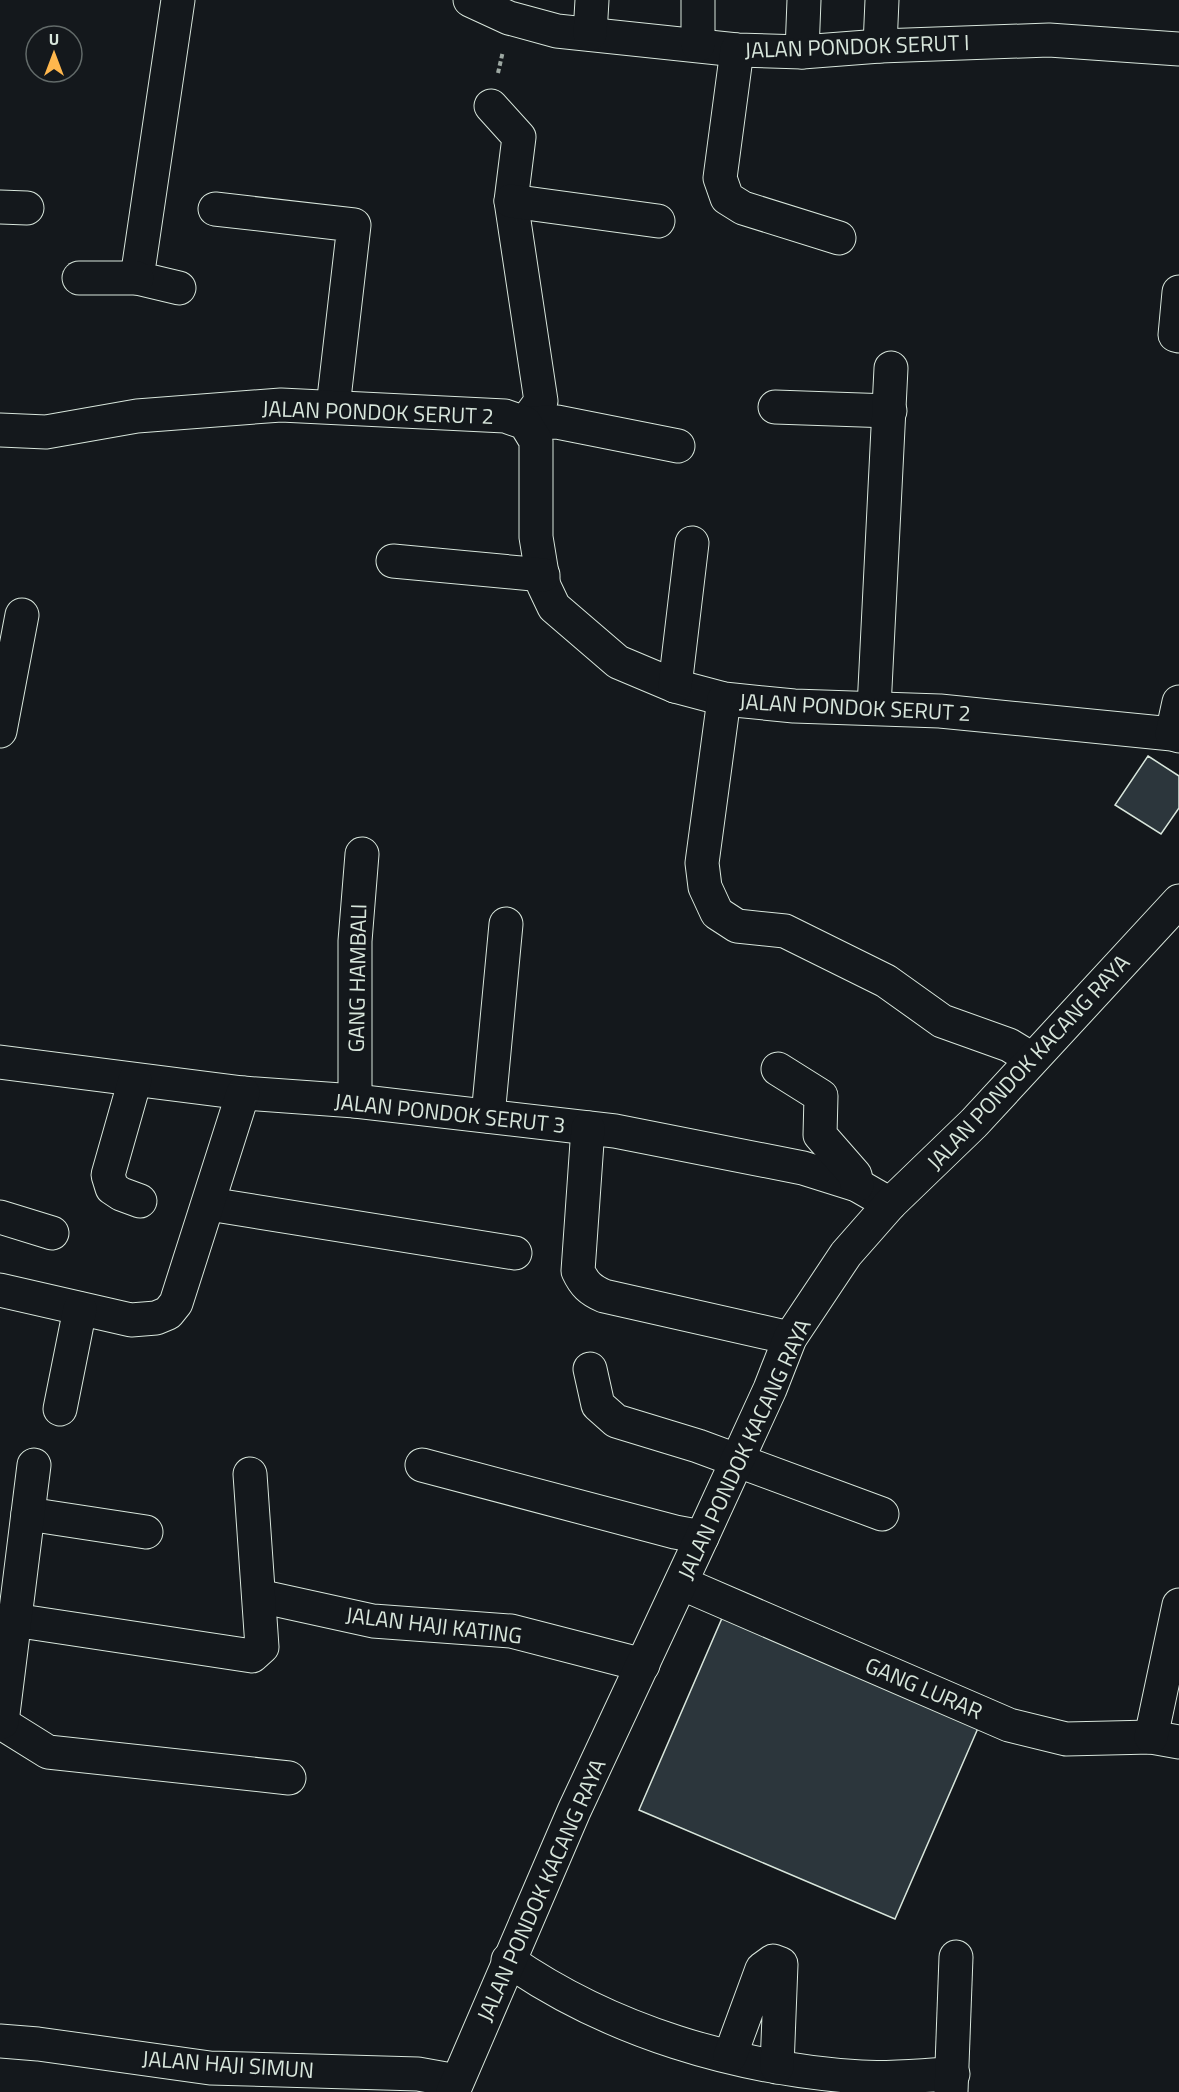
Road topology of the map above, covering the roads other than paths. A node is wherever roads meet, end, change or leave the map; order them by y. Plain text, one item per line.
1 (178, 0) edge
2 (470, 0) edge
3 (592, 0) edge
4 (698, 0) edge
5 (804, 0) edge
6 (882, 0) edge
7 (510, 9) edge
8 (590, 34) junction
9 (698, 45) junction
10 (880, 46) junction
11 (1179, 49) edge
12 (737, 50) junction
13 (802, 52) junction
14 (491, 106) road end
15 (511, 201) junction
16 (215, 208) dead end
17 (658, 221) dead end
18 (839, 238) dead end
19 (79, 278) dead end
20 (137, 278) junction
21 (179, 288) dead end
22 (1179, 292) edge
23 (1179, 336) edge
24 (891, 368) dead end
25 (333, 407) junction
26 (775, 407) dead end
27 (890, 411) junction
28 (525, 423) junction
29 (0, 430) edge
30 (678, 446) dead end
31 (692, 543) dead end
32 (393, 561) dead end
33 (543, 575) junction
34 (22, 615) dead end
35 (675, 686) junction
36 (724, 699) junction
37 (874, 708) junction
38 (1177, 724) edge
39 (0, 731) edge
40 (363, 854) dead end
41 (1179, 901) edge
42 (506, 924) dead end
43 (1032, 1059) junction
44 (0, 1062) edge
45 (778, 1069) dead end
46 (135, 1080) junction
47 (243, 1093) junction
48 (355, 1101) junction
49 (488, 1116) junction
50 (588, 1128) junction
51 (857, 1185) junction
52 (140, 1202) dead end
53 (209, 1204) junction
54 (890, 1204) junction
55 (0, 1217) edge
56 (52, 1233) dead end
57 (515, 1253) dead end
58 (0, 1290) edge
59 (80, 1309) junction
60 (790, 1338) junction
61 (590, 1369) dead end
62 (60, 1409) dead end
63 (737, 1460) junction
64 (34, 1465) dead end
65 (422, 1465) dead end
66 (250, 1474) dead end
67 (28, 1514) junction
68 (882, 1514) dead end
69 (146, 1532) dead end
70 (702, 1537) junction
71 (681, 1583) junction
72 (259, 1596) junction
73 (1179, 1605) edge
74 (14, 1620) junction
75 (643, 1665) junction
76 (1, 1722) edge
77 (1165, 1740) edge
78 (289, 1778) dead end
79 (956, 1957) dead end
80 (508, 1960) junction
81 (0, 2041) edge
82 (730, 2056) junction
83 (777, 2067) junction
84 (952, 2083) edge
85 (455, 2087) edge

1 - 20 street
2 - 7 street, JALAN PONDOK SERUT I
3 - 8 street
4 - 9 street
5 - 13 street
6 - 10 street
7 - 8 street, JALAN PONDOK SERUT I
8 - 9 street, JALAN PONDOK SERUT I
9 - 12 street, JALAN PONDOK SERUT I
10 - 11 street, JALAN PONDOK SERUT I
10 - 13 street, JALAN PONDOK SERUT I
12 - 13 street, JALAN PONDOK SERUT I
12 - 18 street
14 - 15 street
15 - 17 street
15 - 28 street
16 - 25 street
19 - 20 street
20 - 21 street
22 - 23 street
24 - 27 street
25 - 28 street, JALAN PONDOK SERUT 2
25 - 29 street, JALAN PONDOK SERUT 2
26 - 27 street
27 - 37 street
28 - 30 street
28 - 33 street, JALAN PONDOK SERUT 2
31 - 35 street
32 - 33 street
33 - 35 street, JALAN PONDOK SERUT 2
34 - 39 street
35 - 36 street, JALAN PONDOK SERUT 2
36 - 37 street, JALAN PONDOK SERUT 2
36 - 43 street
37 - 38 street, JALAN PONDOK SERUT 2
40 - 48 street, GANG HAMBALI
41 - 43 street, JALAN PONDOK KACANG RAYA
42 - 49 street
43 - 54 street, JALAN PONDOK KACANG RAYA
44 - 46 street, JALAN PONDOK SERUT 3
45 - 51 street
46 - 47 street, JALAN PONDOK SERUT 3
46 - 52 street
47 - 48 street, JALAN PONDOK SERUT 3
47 - 53 street
48 - 49 street, JALAN PONDOK SERUT 3
49 - 50 street, JALAN PONDOK SERUT 3
50 - 51 street, JALAN PONDOK SERUT 3
50 - 60 street
51 - 54 street, JALAN PONDOK SERUT 3
53 - 57 street
53 - 59 street
54 - 60 street, JALAN PONDOK KACANG RAYA
55 - 56 street
58 - 59 street
59 - 62 street
60 - 63 street, JALAN PONDOK KACANG RAYA
61 - 63 street
63 - 68 street
63 - 70 street, JALAN PONDOK KACANG RAYA
64 - 67 street
65 - 70 street
66 - 72 street
67 - 69 street
67 - 74 street
70 - 71 street, JALAN PONDOK KACANG RAYA
71 - 75 street, JALAN PONDOK KACANG RAYA
71 - 77 street, GANG LURAR
72 - 74 street
72 - 75 street, JALAN HAJI KATING
73 - 77 street
74 - 76 street
75 - 80 street, JALAN PONDOK KACANG RAYA
76 - 78 street
79 - 84 street
80 - 82 street
80 - 85 street, JALAN PONDOK KACANG RAYA
81 - 85 street, JALAN HAJI SIMUN
82 - 83 street
82 - 83 street
83 - 84 street

